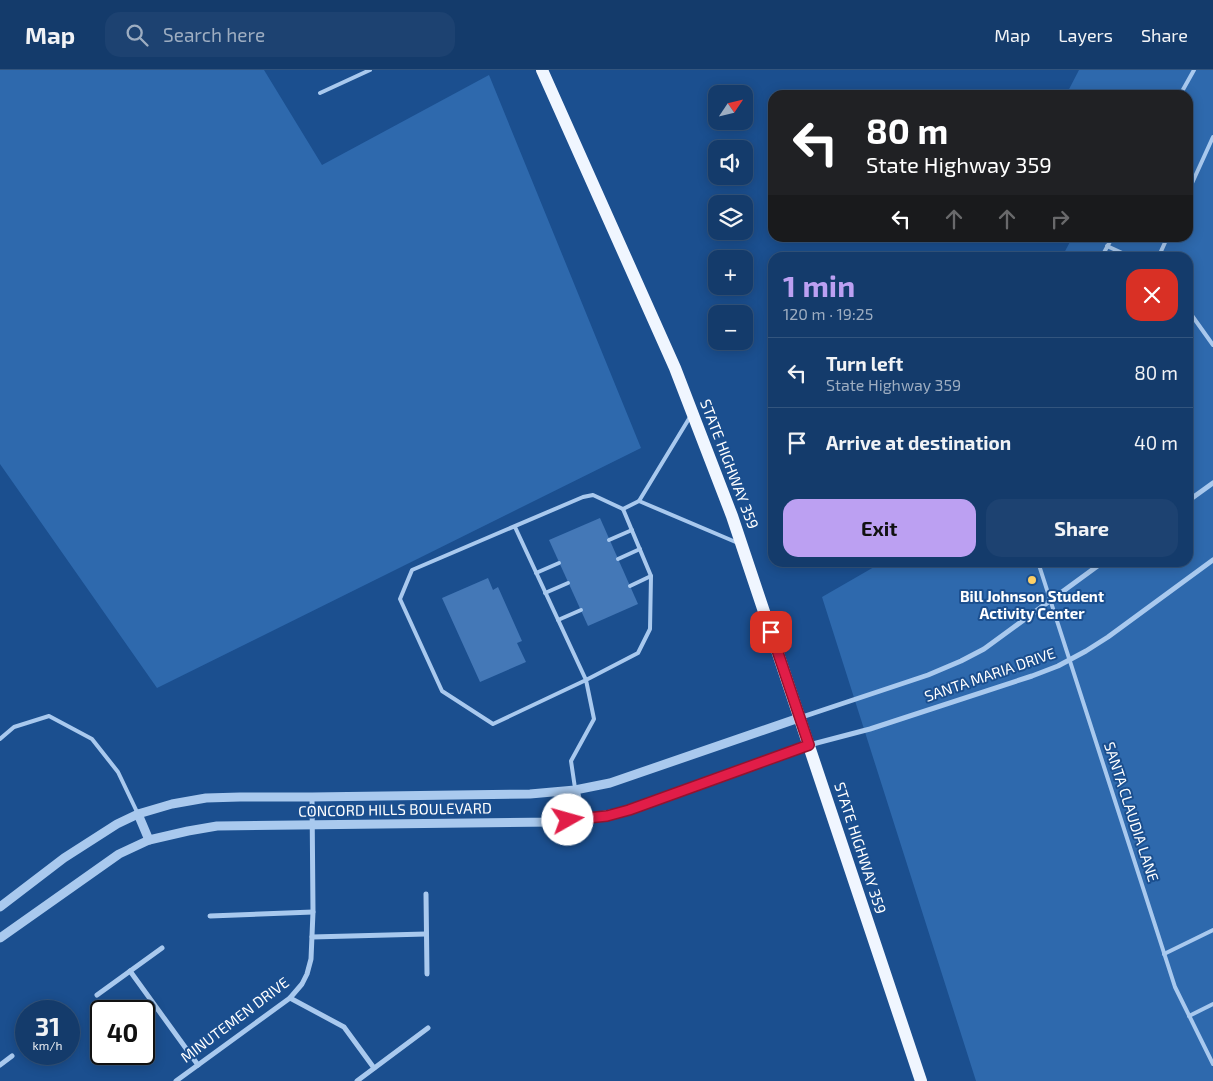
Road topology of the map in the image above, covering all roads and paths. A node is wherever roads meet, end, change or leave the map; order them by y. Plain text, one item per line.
1 (370, 70) edge
2 (542, 70) edge
3 (1194, 70) edge
4 (1183, 90) edge
5 (320, 93) dead end
6 (1213, 136) edge
7 (1193, 181) edge
8 (1110, 242) edge
9 (1107, 246) junction
10 (1104, 252) edge
11 (1120, 252) edge
12 (1193, 317) edge
13 (1213, 345) edge
14 (693, 413) junction
15 (1213, 483) edge
16 (1193, 497) edge
17 (639, 501) junction
18 (623, 509) junction
19 (514, 527) junction
20 (632, 530) junction
21 (609, 540) dead end
22 (742, 545) junction
23 (640, 549) junction
24 (618, 559) dead end
25 (1213, 560) edge
26 (560, 562) dead end
27 (1040, 567) edge
28 (1096, 567) edge
29 (536, 573) junction
30 (650, 576) junction
31 (568, 583) dead end
32 (630, 586) dead end
33 (545, 594) junction
34 (1051, 600) junction
35 (581, 610) dead end
36 (558, 620) junction
37 (1070, 659) junction
38 (586, 680) junction
39 (799, 718) junction
40 (0, 739) edge
41 (809, 745) junction
42 (575, 790) junction
43 (312, 798) junction
44 (138, 814) junction
45 (582, 819) junction
46 (311, 824) junction
47 (149, 840) junction
48 (426, 894) dead end
49 (0, 908) edge
50 (313, 912) junction
51 (210, 916) dead end
52 (1213, 930) edge
53 (426, 934) junction
54 (312, 936) junction
55 (0, 938) edge
56 (162, 948) dead end
57 (1164, 954) junction
58 (130, 971) junction
59 (427, 974) dead end
60 (97, 995) dead end
61 (290, 998) junction
62 (1213, 1004) edge
63 (1190, 1016) junction
64 (428, 1028) dead end
65 (12, 1056) dead end
66 (1213, 1064) edge
67 (0, 1065) edge
68 (198, 1065) junction
69 (374, 1068) junction
70 (183, 1079) edge
71 (176, 1081) edge
72 (357, 1081) edge
73 (921, 1081) edge

1 - 5 lane
2 - 14 main road, STATE HIGHWAY 359
3 - 4 lane
6 - 7 lane
8 - 9 lane
9 - 10 lane
9 - 11 lane
12 - 13 lane
14 - 17 lane
14 - 22 main road, STATE HIGHWAY 359
15 - 16 street
17 - 18 lane
17 - 22 lane
18 - 19 lane
18 - 20 lane
19 - 29 lane
19 - 38 lane
20 - 21 lane
20 - 23 lane
22 - 39 main road, STATE HIGHWAY 359
23 - 24 lane
23 - 30 lane
25 - 37 street, SANTA MARIA DRIVE
26 - 29 lane
27 - 34 lane, SANTA CLAUDIA LANE
28 - 34 street, SANTA MARIA DRIVE
29 - 33 lane
30 - 32 lane
30 - 38 lane
31 - 33 lane
33 - 36 lane
34 - 37 lane, SANTA CLAUDIA LANE
34 - 39 street, SANTA MARIA DRIVE
35 - 36 lane
36 - 38 lane
37 - 41 street, SANTA MARIA DRIVE
37 - 57 lane, SANTA CLAUDIA LANE
38 - 42 lane
39 - 41 main road, STATE HIGHWAY 359
39 - 42 street, CONCORD HILLS BOULEVARD
40 - 44 lane
41 - 45 street, CONCORD HILLS BOULEVARD
41 - 73 main road, STATE HIGHWAY 359
42 - 43 street, CONCORD HILLS BOULEVARD
42 - 45 street
43 - 44 street, CONCORD HILLS BOULEVARD
43 - 46 street, MINUTEMEN DRIVE
44 - 47 street
44 - 49 street, CONCORD HILLS BOULEVARD
45 - 46 street, CONCORD HILLS BOULEVARD
46 - 47 street, CONCORD HILLS BOULEVARD
46 - 50 street, MINUTEMEN DRIVE
47 - 55 street, CONCORD HILLS BOULEVARD
48 - 53 street
50 - 51 street
50 - 54 street, MINUTEMEN DRIVE
52 - 57 lane
53 - 54 street
53 - 59 street
54 - 61 street, MINUTEMEN DRIVE
56 - 58 street
57 - 63 lane, SANTA CLAUDIA LANE
58 - 60 street
58 - 68 street
61 - 68 street, MINUTEMEN DRIVE
61 - 69 street
62 - 63 lane
63 - 66 lane, SANTA CLAUDIA LANE
64 - 69 street
65 - 67 street
68 - 70 street, MINUTEMEN DRIVE
69 - 72 street
70 - 71 street, MINUTEMEN DRIVE

